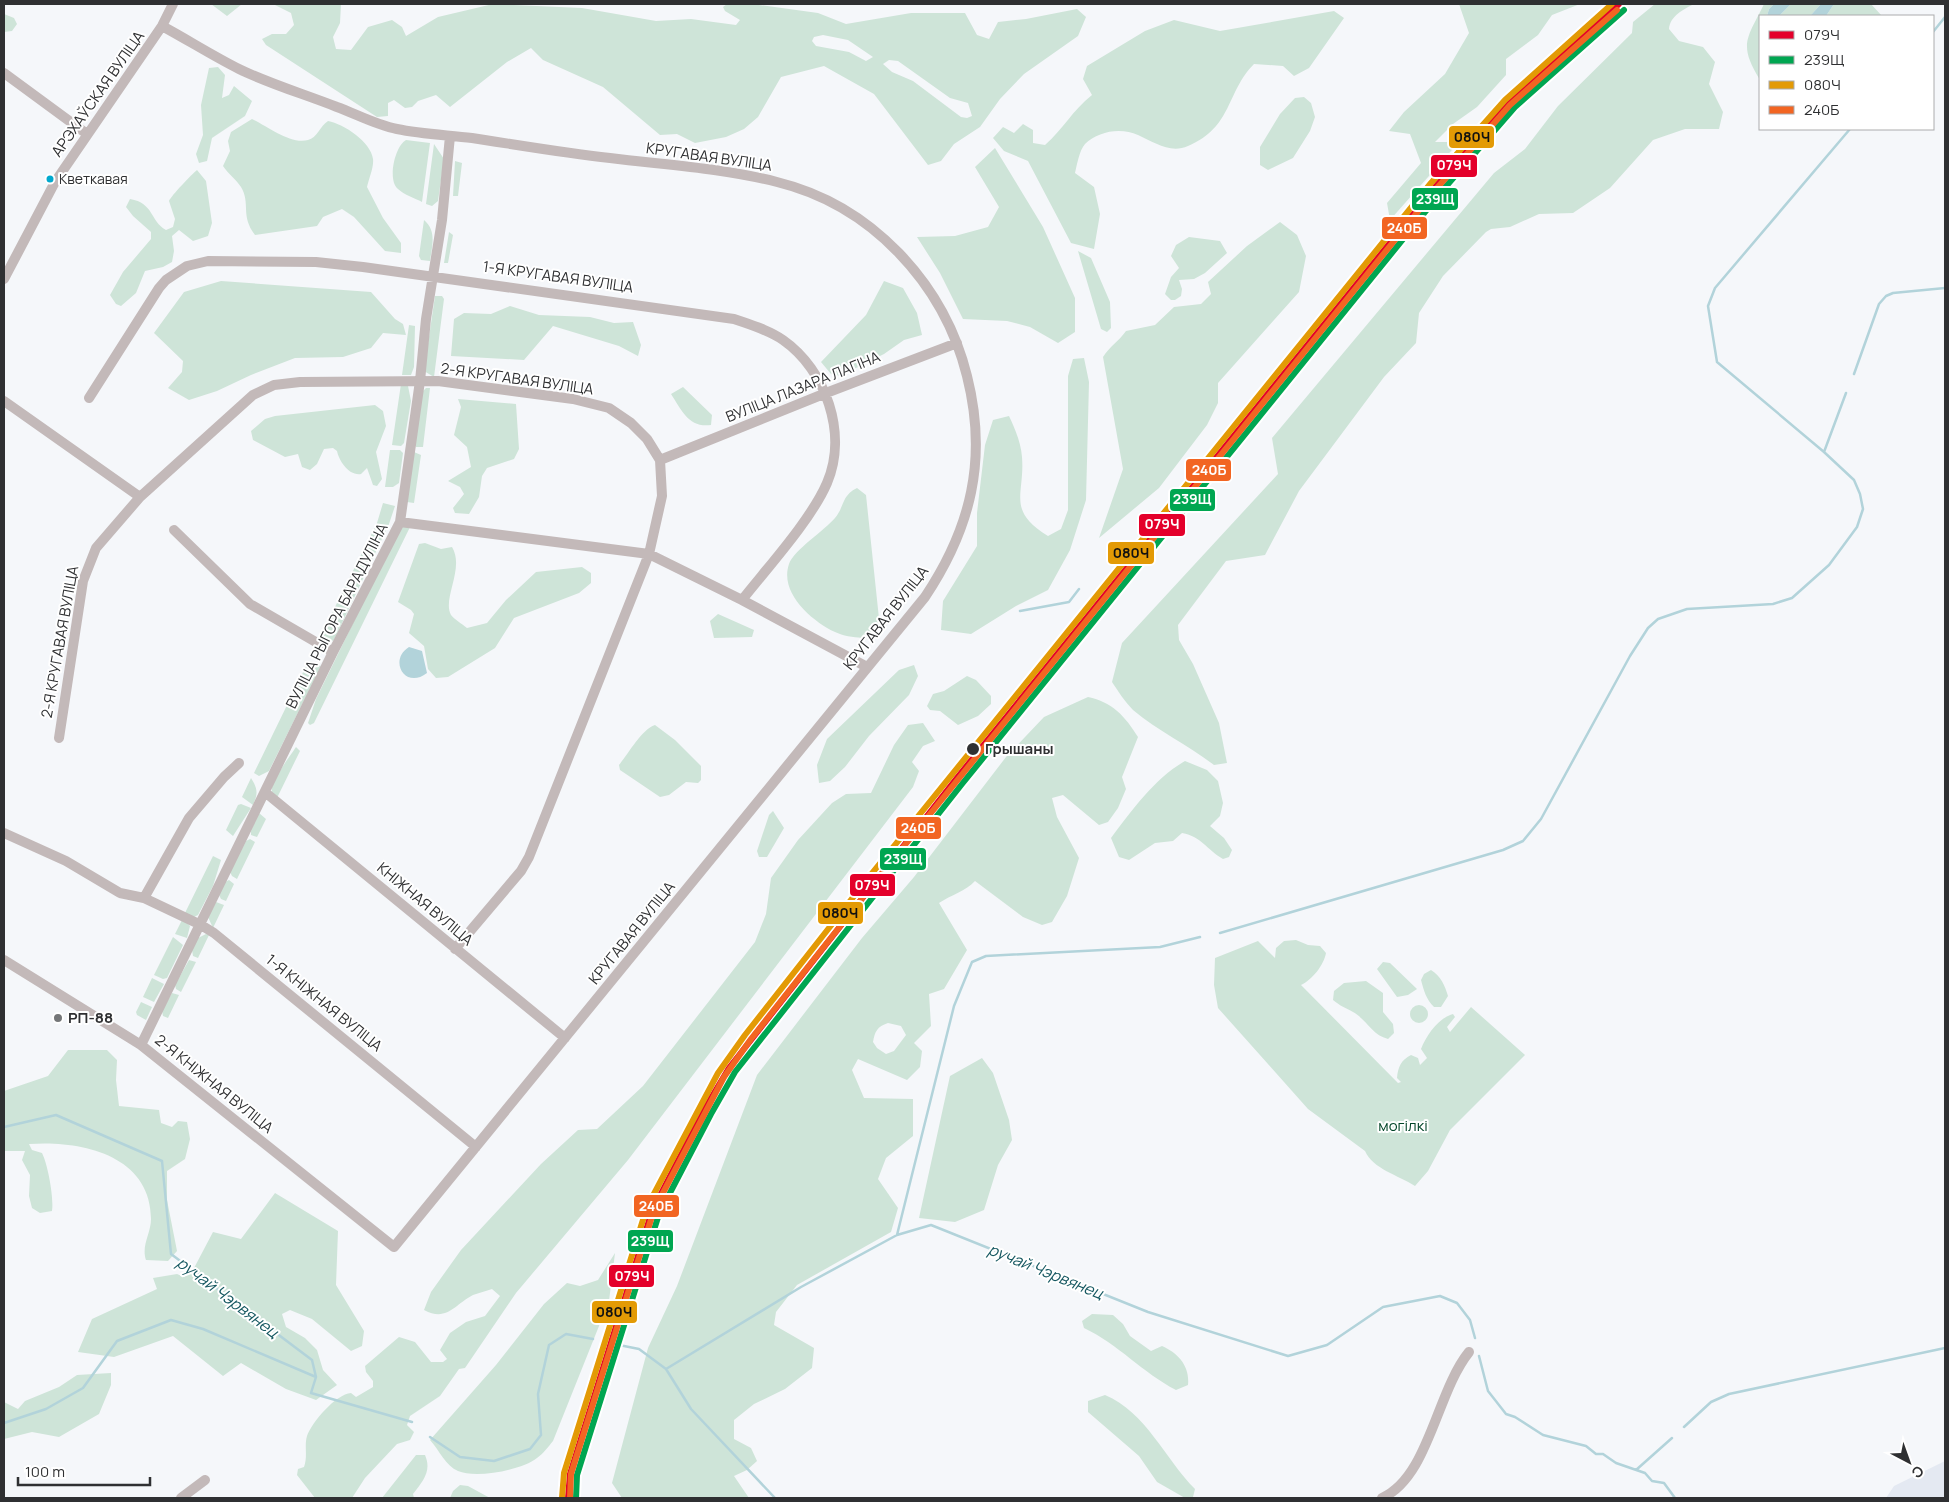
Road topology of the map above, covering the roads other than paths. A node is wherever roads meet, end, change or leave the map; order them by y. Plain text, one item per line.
1 (173, 4) edge
2 (162, 26) junction
3 (4, 73) edge
4 (87, 134) junction
5 (450, 136) junction
6 (433, 276) junction
7 (4, 279) edge
8 (957, 343) junction
9 (420, 381) junction
10 (826, 393) junction
11 (89, 398) dead end
12 (4, 401) edge
13 (660, 460) junction
14 (140, 497) junction
15 (400, 522) junction
16 (174, 530) dead end
17 (649, 554) junction
18 (742, 600) junction
19 (333, 652) junction
20 (867, 667) junction
21 (59, 738) dead end
22 (239, 763) dead end
23 (266, 793) junction
24 (4, 833) edge
25 (144, 898) junction
26 (201, 925) junction
27 (455, 949) junction
28 (4, 960) edge
29 (565, 1038) junction
30 (141, 1045) junction
31 (476, 1146) junction
32 (394, 1247) joint
33 (1469, 1352) dead end
34 (205, 1480) dead end
35 (181, 1498) edge
36 (1382, 1498) edge

1 - 2 street, АРЭХАЎСКАЯ ВУЛІЦА
2 - 4 street, АРЭХАЎСКАЯ ВУЛІЦА
2 - 5 street, КРУГАВАЯ ВУЛІЦА
3 - 4 street
4 - 7 street, АРЭХАЎСКАЯ ВУЛІЦА
5 - 6 street, ВУЛІЦА РЫГОРА БАРАДУЛІНА
5 - 8 street, КРУГАВАЯ ВУЛІЦА
6 - 9 street, ВУЛІЦА РЫГОРА БАРАДУЛІНА
6 - 10 street, 1-Я КРУГАВАЯ ВУЛІЦА
6 - 11 street, 1-Я КРУГАВАЯ ВУЛІЦА
8 - 10 street, ВУЛІЦА ЛАЗАРА ЛАГІНА
8 - 20 street, КРУГАВАЯ ВУЛІЦА
9 - 13 street, 2-Я КРУГАВАЯ ВУЛІЦА
9 - 14 street, 2-Я КРУГАВАЯ ВУЛІЦА
9 - 15 street, ВУЛІЦА РЫГОРА БАРАДУЛІНА
10 - 13 street, ВУЛІЦА ЛАЗАРА ЛАГІНА
10 - 18 street, 1-Я КРУГАВАЯ ВУЛІЦА
12 - 14 street
13 - 17 street, 2-Я КРУГАВАЯ ВУЛІЦА
14 - 21 street, 2-Я КРУГАВАЯ ВУЛІЦА
15 - 17 street
15 - 19 street, ВУЛІЦА РЫГОРА БАРАДУЛІНА
16 - 19 street
17 - 18 street
17 - 27 street, 2-Я КРУГАВАЯ ВУЛІЦА
18 - 20 street
19 - 23 street, ВУЛІЦА РЫГОРА БАРАДУЛІНА
20 - 29 street, КРУГАВАЯ ВУЛІЦА
22 - 25 street
23 - 26 street, ВУЛІЦА РЫГОРА БАРАДУЛІНА
23 - 27 street, КНІЖНАЯ ВУЛІЦА
24 - 25 street, 1-Я КНІЖНАЯ ВУЛІЦА
25 - 26 street, 1-Я КНІЖНАЯ ВУЛІЦА
26 - 30 street, ВУЛІЦА РЫГОРА БАРАДУЛІНА
26 - 31 street, 1-Я КНІЖНАЯ ВУЛІЦА
27 - 29 street, КНІЖНАЯ ВУЛІЦА
28 - 30 street, 2-Я КНІЖНАЯ ВУЛІЦА
29 - 31 street, КРУГАВАЯ ВУЛІЦА
30 - 32 street, 2-Я КНІЖНАЯ ВУЛІЦА
31 - 32 street, КРУГАВАЯ ВУЛІЦА
33 - 36 street
34 - 35 street

